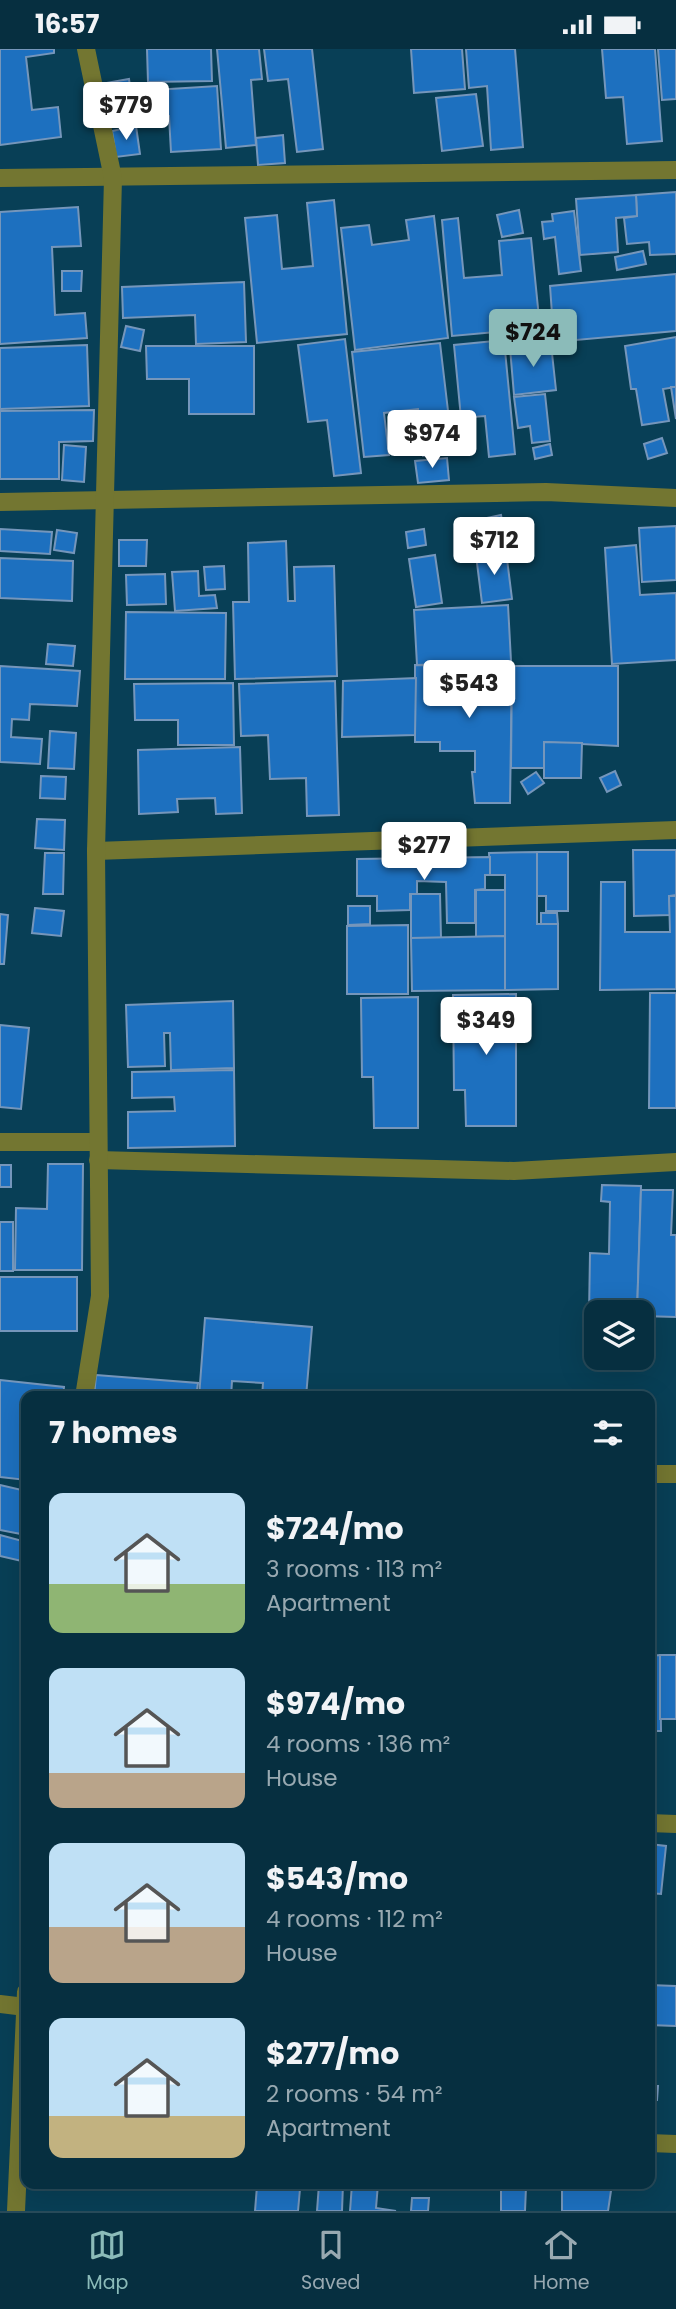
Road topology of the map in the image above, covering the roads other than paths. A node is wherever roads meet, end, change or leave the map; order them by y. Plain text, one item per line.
1 (86, 49) edge
2 (676, 170) edge
3 (113, 178) junction
4 (0, 179) edge
5 (676, 498) edge
6 (107, 500) junction
7 (0, 502) edge
8 (676, 830) edge
9 (96, 851) junction
10 (0, 1142) edge
11 (97, 1151) junction
12 (676, 1162) edge
13 (86, 1391) edge
14 (655, 1474) edge
15 (676, 1474) edge
16 (655, 1823) edge
17 (676, 1824) edge
18 (21, 2000) edge
19 (0, 2004) edge
20 (655, 2143) edge
21 (676, 2144) edge
22 (21, 2166) edge
23 (16, 2211) edge

1 - 3 street
2 - 3 street
3 - 4 street
3 - 6 street
5 - 6 street
6 - 7 street
6 - 9 street
8 - 9 street
9 - 11 street
10 - 11 street
11 - 12 street
11 - 13 street
14 - 15 street
16 - 17 street
18 - 19 street
20 - 21 street
22 - 23 street

